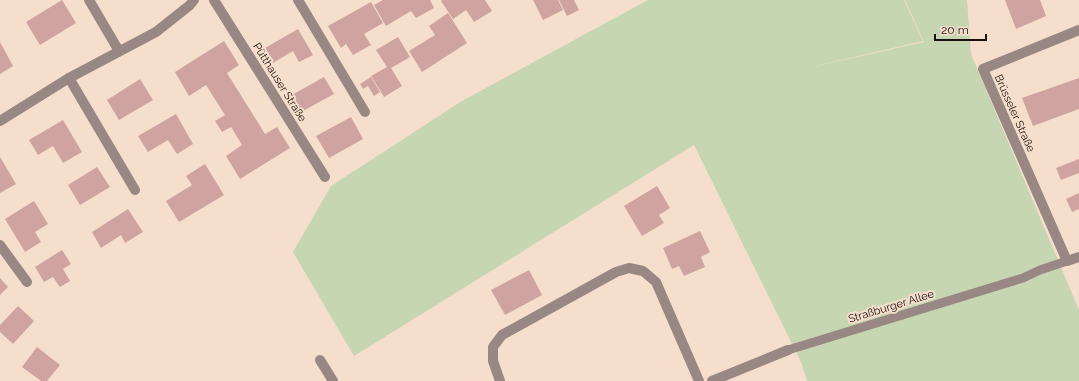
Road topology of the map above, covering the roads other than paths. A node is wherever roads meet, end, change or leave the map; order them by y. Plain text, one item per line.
1 (89, 0) edge
2 (194, 0) edge
3 (214, 0) edge
4 (298, 0) edge
5 (1079, 30) edge
6 (119, 51) junction
7 (69, 78) junction
8 (364, 112) dead end
9 (0, 121) edge
10 (325, 177) dead end
11 (136, 190) dead end
12 (0, 245) edge
13 (1079, 257) edge
14 (1067, 261) junction
15 (27, 282) dead end
16 (788, 350) joint
17 (320, 360) dead end
18 (333, 381) edge
19 (500, 381) edge
20 (699, 381) edge
21 (712, 381) edge

1 - 6 street
2 - 6 street
3 - 10 street, Pütthauser Straße
4 - 8 street
5 - 14 street, Brüsseler Straße
6 - 7 street
7 - 9 street
7 - 11 street
12 - 15 street
13 - 14 street, Straßburger Allee
14 - 16 lane, Straßburger Allee
16 - 21 street, Straßburger Allee
17 - 18 street
19 - 20 street

